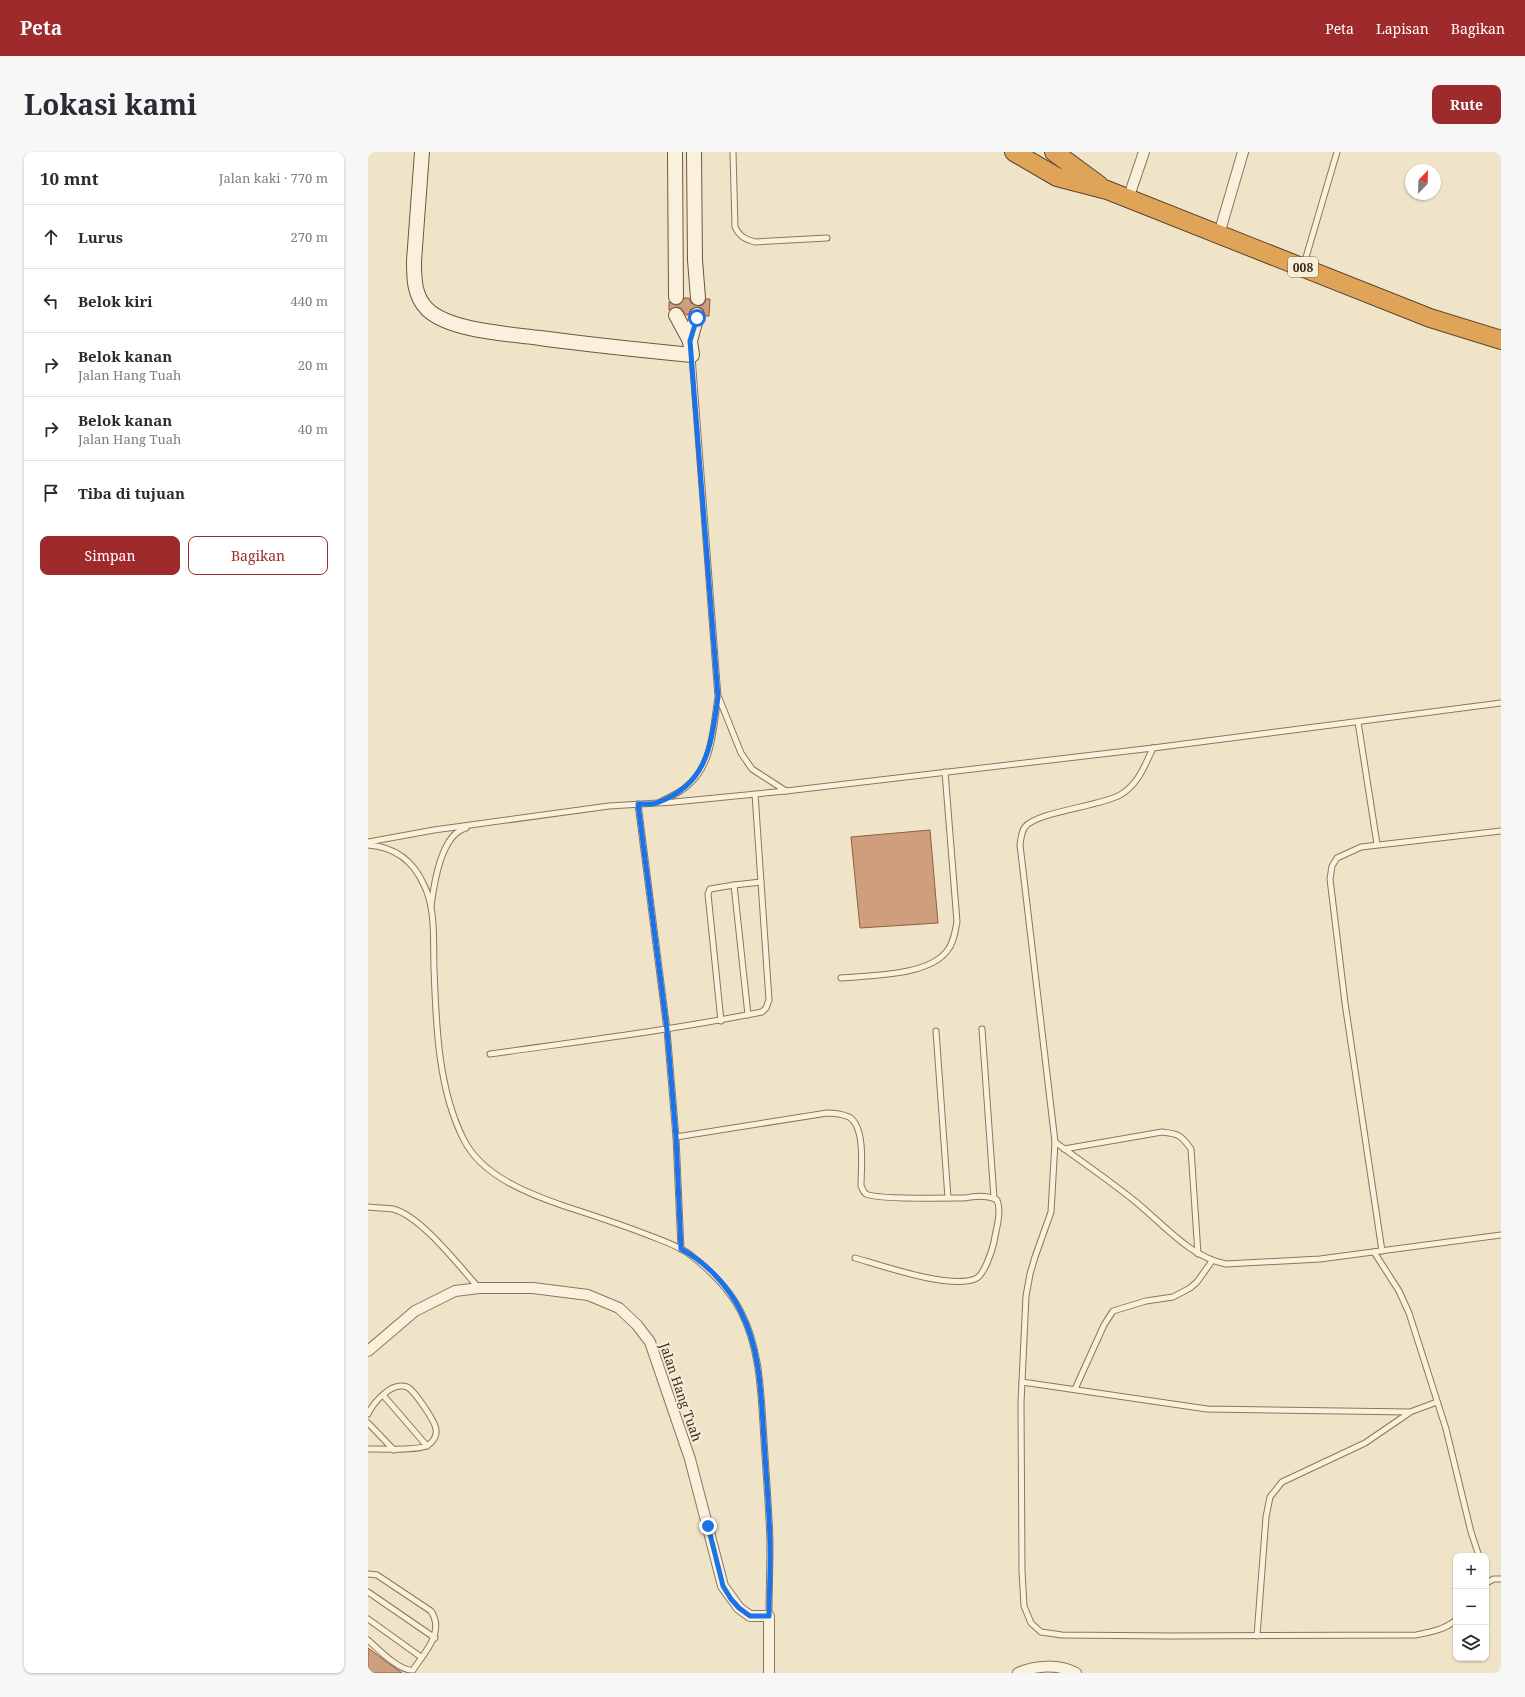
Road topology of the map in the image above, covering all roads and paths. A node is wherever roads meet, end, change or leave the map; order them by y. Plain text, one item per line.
1 (422, 152) edge
2 (675, 152) edge
3 (694, 152) edge
4 (733, 152) edge
5 (1014, 152) edge
6 (1144, 152) edge
7 (1242, 152) edge
8 (1338, 152) edge
9 (1062, 154) edge
10 (1106, 190) junction
11 (1128, 199) junction
12 (1218, 234) junction
13 (695, 237) junction
14 (676, 238) junction
15 (827, 238) dead end
16 (1303, 267) junction
17 (676, 297) dead end
18 (698, 298) dead end
19 (676, 315) dead end
20 (697, 315) dead end
21 (1501, 340) edge
22 (691, 348) junction
23 (718, 697) junction
24 (1501, 704) edge
25 (1358, 722) junction
26 (1153, 748) junction
27 (945, 772) junction
28 (786, 791) junction
29 (755, 794) junction
30 (658, 803) junction
31 (638, 804) junction
32 (480, 824) junction
33 (1501, 831) edge
34 (368, 844) edge
35 (1377, 844) junction
36 (761, 882) junction
37 (734, 885) junction
38 (431, 909) junction
39 (841, 978) dead end
40 (748, 1015) junction
41 (721, 1021) junction
42 (982, 1029) dead end
43 (667, 1030) junction
44 (936, 1031) dead end
45 (490, 1054) dead end
46 (676, 1137) junction
47 (1055, 1142) junction
48 (1064, 1149) junction
49 (948, 1198) junction
50 (994, 1198) junction
51 (368, 1207) edge
52 (1501, 1235) edge
53 (681, 1249) junction
54 (1382, 1251) junction
55 (1374, 1252) junction
56 (1198, 1254) junction
57 (855, 1258) dead end
58 (1212, 1261) junction
59 (479, 1288) junction
60 (368, 1351) edge
61 (1022, 1382) junction
62 (1075, 1389) junction
63 (383, 1395) junction
64 (1436, 1402) junction
65 (1410, 1412) junction
66 (368, 1414) edge
67 (368, 1423) edge
68 (427, 1446) junction
69 (368, 1449) edge
70 (394, 1450) junction
71 (1478, 1553) edge
72 (368, 1574) edge
73 (1501, 1579) edge
74 (1489, 1580) edge
75 (368, 1592) edge
76 (769, 1616) junction
77 (368, 1619) edge
78 (1453, 1623) edge
79 (1257, 1636) junction
80 (435, 1638) junction
81 (368, 1640) edge
82 (421, 1657) junction
83 (769, 1673) edge
84 (1018, 1673) edge
85 (1076, 1673) edge

1 - 22 street
2 - 14 street
3 - 13 street
4 - 15 lane
5 - 10 highway, 008
6 - 11 street
7 - 12 street
8 - 16 lane
9 - 10 highway, 008
10 - 11 highway, 008
11 - 12 highway, 008
12 - 16 highway, 008
13 - 14 street
13 - 18 street
14 - 17 street
16 - 21 highway, 008
19 - 22 street
20 - 22 street
22 - 23 lane
23 - 28 lane
23 - 30 lane
24 - 25 lane
25 - 26 lane
25 - 35 lane
26 - 27 lane
26 - 47 lane
27 - 28 lane
27 - 39 lane
28 - 29 lane
29 - 30 lane
29 - 36 lane
30 - 31 lane
31 - 32 lane
31 - 43 lane
32 - 34 lane
32 - 38 lane
33 - 35 lane
34 - 38 lane
35 - 54 lane
36 - 37 lane
36 - 40 lane
37 - 40 lane
37 - 41 lane
38 - 53 lane
40 - 41 lane
41 - 43 lane
42 - 50 lane
43 - 45 lane
43 - 46 lane
44 - 49 lane
46 - 49 lane
46 - 53 lane
47 - 48 lane
47 - 61 lane
48 - 56 lane
48 - 56 lane
49 - 50 lane
50 - 57 lane
51 - 59 lane
52 - 54 lane
53 - 76 lane
54 - 55 lane
55 - 58 lane
55 - 64 lane
56 - 58 lane
58 - 62 lane
59 - 60 street, Jalan Hang Tuah
59 - 76 street, Jalan Hang Tuah
61 - 62 lane
61 - 79 lane
62 - 65 lane
63 - 66 lane
63 - 68 lane
63 - 68 lane
64 - 65 lane
64 - 71 lane
65 - 79 lane
67 - 70 lane
68 - 70 lane
69 - 70 lane
72 - 80 lane
73 - 74 lane
75 - 80 lane
76 - 83 street
77 - 82 lane
78 - 79 lane
80 - 82 lane
81 - 82 lane
84 - 85 street

